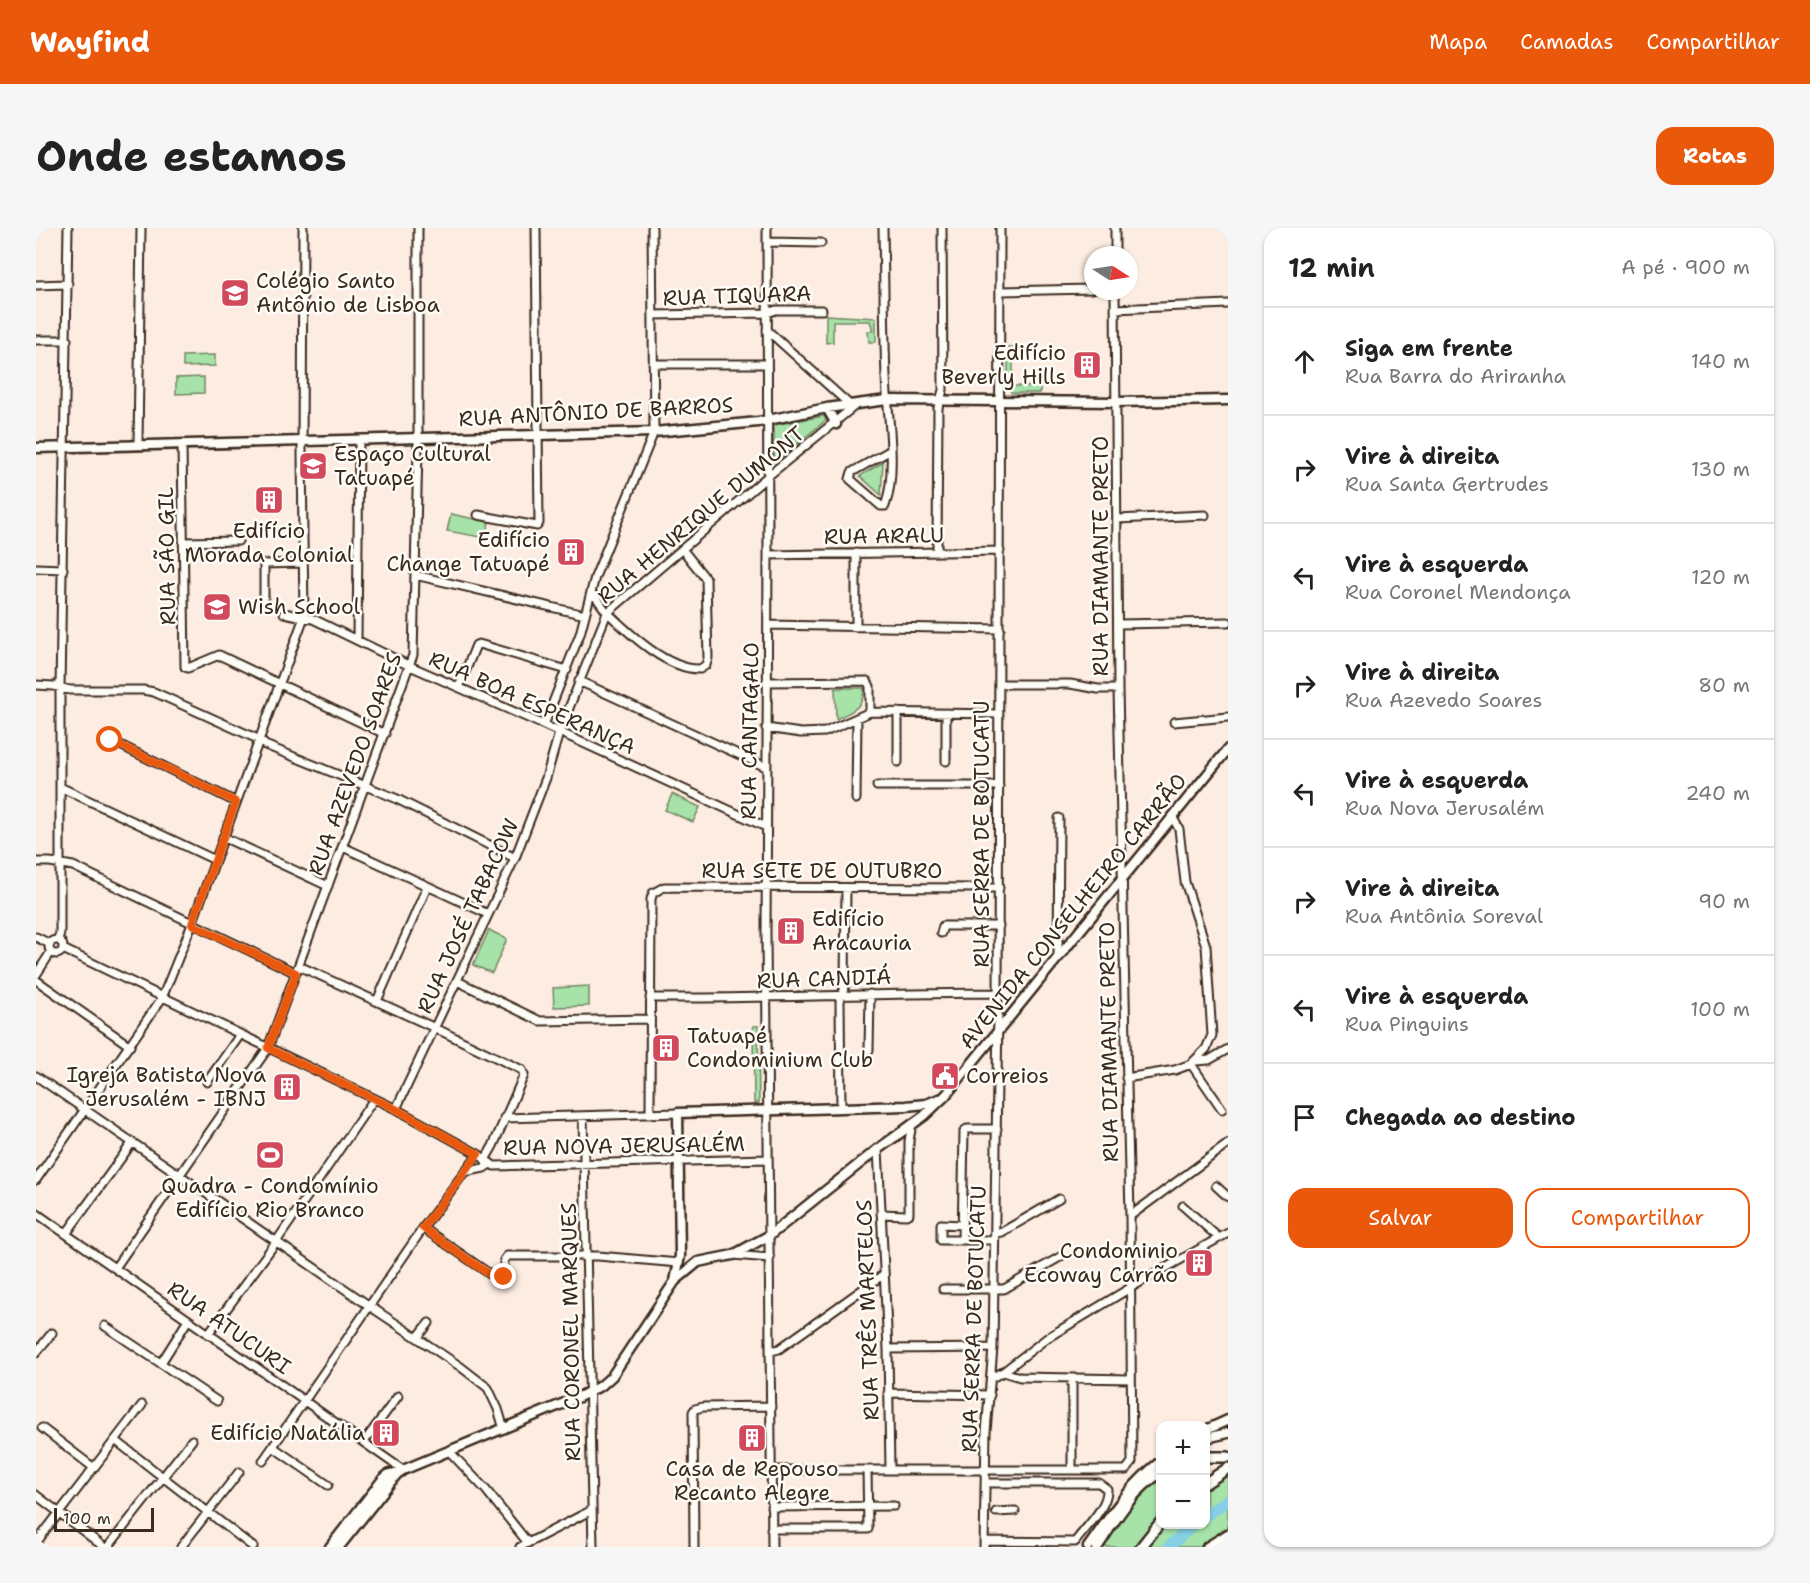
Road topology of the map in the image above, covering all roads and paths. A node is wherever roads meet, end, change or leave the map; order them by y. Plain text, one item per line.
1 (68, 228) edge
2 (141, 228) edge
3 (303, 228) edge
4 (418, 228) edge
5 (536, 228) edge
6 (652, 228) edge
7 (767, 228) edge
8 (884, 228) edge
9 (942, 228) edge
10 (1000, 228) edge
11 (1115, 228) edge
12 (767, 242) junction
13 (821, 243) dead end
14 (1115, 246) edge
15 (36, 285) edge
16 (68, 285) junction
17 (1084, 289) edge
18 (1000, 291) junction
19 (1115, 300) edge
20 (1228, 304) edge
21 (1115, 309) junction
22 (822, 310) dead end
23 (767, 313) junction
24 (653, 315) junction
25 (767, 330) junction
26 (36, 340) edge
27 (67, 340) junction
28 (653, 364) junction
29 (767, 364) junction
30 (887, 400) junction
31 (940, 400) junction
32 (1000, 400) junction
33 (1228, 400) edge
34 (1116, 402) junction
35 (854, 405) junction
36 (827, 408) junction
37 (767, 419) junction
38 (836, 423) junction
39 (654, 432) junction
40 (539, 434) junction
41 (418, 438) junction
42 (359, 440) junction
43 (302, 442) junction
44 (182, 444) junction
45 (138, 445) junction
46 (64, 447) junction
47 (36, 448) edge
48 (891, 450) junction
49 (768, 476) junction
50 (478, 515) dead end
51 (1205, 515) dead end
52 (1117, 519) junction
53 (238, 541) dead end
54 (184, 542) junction
55 (682, 549) junction
56 (1000, 551) junction
57 (937, 552) junction
58 (856, 553) junction
59 (768, 555) junction
60 (303, 563) junction
61 (36, 568) edge
62 (63, 569) junction
63 (415, 575) junction
64 (591, 593) junction
65 (264, 604) dead end
66 (284, 613) dead end
67 (607, 613) junction
68 (585, 615) junction
69 (304, 617) junction
70 (1228, 622) edge
71 (1118, 624) junction
72 (768, 625) junction
73 (856, 627) junction
74 (1000, 629) junction
75 (357, 640) junction
76 (410, 666) junction
77 (567, 670) junction
78 (579, 681) junction
79 (766, 682) junction
80 (281, 684) junction
81 (999, 684) junction
82 (36, 685) edge
83 (459, 687) junction
84 (60, 688) junction
85 (1118, 690) junction
86 (870, 712) junction
87 (898, 712) junction
88 (946, 713) junction
89 (999, 714) junction
90 (1228, 717) edge
91 (857, 718) junction
92 (1174, 722) dead end
93 (544, 725) junction
94 (766, 728) junction
95 (559, 732) junction
96 (385, 734) junction
97 (110, 740) dead end
98 (260, 740) junction
99 (1228, 749) edge
100 (946, 761) dead end
101 (898, 762) dead end
102 (766, 767) junction
103 (365, 785) junction
104 (877, 786) dead end
105 (999, 786) junction
106 (60, 787) junction
107 (856, 800) dead end
108 (236, 802) junction
109 (1059, 818) dead end
110 (1173, 818) junction
111 (766, 827) junction
112 (223, 837) junction
113 (343, 847) junction
114 (515, 858) junction
115 (215, 860) junction
116 (36, 862) edge
117 (61, 863) junction
118 (1122, 880) junction
119 (328, 886) junction
120 (427, 887) junction
121 (766, 888) junction
122 (846, 888) junction
123 (999, 888) junction
124 (488, 914) junction
125 (192, 924) junction
126 (999, 926) junction
127 (941, 933) dead end
128 (36, 937) edge
129 (54, 942) junction
130 (63, 949) junction
131 (51, 952) junction
132 (1058, 959) junction
133 (297, 969) junction
134 (36, 975) edge
135 (36, 980) edge
136 (457, 981) junction
137 (998, 993) junction
138 (842, 994) junction
139 (870, 994) junction
140 (767, 997) junction
141 (162, 998) junction
142 (650, 998) junction
143 (377, 1001) junction
144 (650, 1019) junction
145 (435, 1028) junction
146 (998, 1033) junction
147 (240, 1035) junction
148 (130, 1046) junction
149 (268, 1048) junction
150 (1228, 1049) edge
151 (869, 1050) dead end
152 (1193, 1063) junction
153 (36, 1076) edge
154 (1126, 1078) junction
155 (207, 1082) dead end
156 (946, 1095) junction
157 (374, 1099) junction
158 (906, 1106) junction
159 (841, 1108) junction
160 (396, 1109) junction
161 (767, 1109) junction
162 (1222, 1109) dead end
163 (86, 1110) junction
164 (650, 1114) junction
165 (583, 1116) junction
166 (678, 1116) junction
167 (504, 1118) junction
168 (912, 1124) junction
169 (997, 1129) junction
170 (132, 1143) junction
171 (1228, 1144) edge
172 (878, 1149) junction
173 (478, 1154) junction
174 (768, 1159) junction
175 (678, 1160) junction
176 (487, 1162) junction
177 (584, 1164) junction
178 (464, 1172) junction
179 (180, 1175) junction
180 (36, 1179) edge
181 (1216, 1186) dead end
182 (1228, 1197) edge
183 (1059, 1199) dead end
184 (1183, 1206) dead end
185 (36, 1213) edge
186 (881, 1214) junction
187 (1130, 1215) junction
188 (962, 1225) junction
189 (423, 1228) junction
190 (1228, 1233) edge
191 (66, 1234) junction
192 (770, 1234) junction
193 (995, 1236) junction
194 (1219, 1238) junction
195 (962, 1240) junction
196 (276, 1242) junction
197 (586, 1255) junction
198 (733, 1255) junction
199 (1060, 1257) dead end
200 (770, 1258) junction
201 (680, 1260) junction
202 (698, 1262) junction
203 (114, 1268) junction
204 (884, 1274) junction
205 (675, 1281) junction
206 (1130, 1288) junction
207 (943, 1289) dead end
208 (994, 1290) junction
209 (371, 1307) junction
210 (188, 1320) junction
211 (429, 1323) dead end
212 (105, 1326) dead end
213 (52, 1333) dead end
214 (208, 1334) junction
215 (418, 1337) junction
216 (993, 1348) junction
217 (888, 1349) junction
218 (771, 1351) junction
219 (36, 1353) edge
220 (161, 1363) junction
221 (1004, 1372) junction
222 (991, 1378) junction
223 (1072, 1378) junction
224 (1131, 1379) junction
225 (589, 1393) junction
226 (888, 1393) junction
227 (990, 1395) junction
228 (398, 1396) dead end
229 (217, 1401) dead end
230 (304, 1401) junction
231 (142, 1405) dead end
232 (771, 1406) junction
233 (1228, 1420) edge
234 (42, 1428) dead end
235 (504, 1429) junction
236 (1210, 1429) edge
237 (1228, 1433) edge
238 (1210, 1437) edge
239 (115, 1440) junction
240 (192, 1440) dead end
241 (364, 1442) junction
242 (273, 1447) junction
243 (449, 1451) junction
244 (1210, 1457) edge
245 (1228, 1457) edge
246 (263, 1461) dead end
247 (1156, 1466) edge
248 (94, 1468) junction
249 (1228, 1468) edge
250 (1072, 1469) junction
251 (771, 1470) junction
252 (867, 1470) junction
253 (890, 1470) junction
254 (985, 1470) junction
255 (239, 1472) dead end
256 (400, 1472) junction
257 (1158, 1475) edge
258 (1228, 1475) edge
259 (162, 1478) junction
260 (1210, 1480) edge
261 (985, 1483) junction
262 (328, 1485) dead end
263 (1210, 1487) edge
264 (36, 1495) edge
265 (868, 1506) junction
266 (894, 1506) dead end
267 (771, 1507) junction
268 (592, 1510) junction
269 (1015, 1511) dead end
270 (991, 1512) junction
271 (59, 1513) junction
272 (208, 1513) junction
273 (771, 1529) junction
274 (1156, 1529) edge
275 (1163, 1529) edge
276 (1228, 1534) edge
277 (36, 1543) edge
278 (528, 1543) junction
279 (984, 1544) edge
280 (106, 1547) edge
281 (181, 1547) edge
282 (253, 1547) edge
283 (330, 1547) edge
284 (339, 1547) edge
285 (520, 1547) edge
286 (593, 1547) edge
287 (694, 1547) edge
288 (772, 1547) edge
289 (1088, 1547) edge
290 (1097, 1547) edge
291 (1141, 1547) edge
292 (1149, 1547) edge
293 (1207, 1547) edge
294 (1224, 1547) edge

1 - 16 street
2 - 45 street
3 - 43 street
4 - 41 street, RUA AZEVEDO SOARES
5 - 40 street
6 - 24 street
7 - 12 street, RUA CANTAGALO
8 - 30 street
9 - 31 street
10 - 18 street, RUA SERRA DE BOTUCATU
11 - 14 street
12 - 13 street
12 - 23 street, RUA CANTAGALO
15 - 16 street
16 - 27 street
17 - 18 street
18 - 32 street, RUA SERRA DE BOTUCATU
19 - 21 street, RUA DIAMANTE PRETO
20 - 21 street
21 - 34 street, RUA DIAMANTE PRETO
22 - 23 street, RUA TIQUARA
23 - 24 street, RUA TIQUARA
23 - 25 street, RUA CANTAGALO
24 - 28 street
25 - 29 street, RUA CANTAGALO
25 - 35 street
26 - 27 street
27 - 46 street
28 - 29 street
28 - 39 street
29 - 37 street, RUA CANTAGALO
30 - 31 main road, RUA ANTÔNIO DE BARROS
30 - 35 main road, RUA ANTÔNIO DE BARROS
30 - 48 street
31 - 32 main road, RUA ANTÔNIO DE BARROS
31 - 57 street
32 - 34 main road, RUA ANTÔNIO DE BARROS
32 - 56 street, RUA SERRA DE BOTUCATU
33 - 34 main road, RUA ANTÔNIO DE BARROS
34 - 52 street, RUA DIAMANTE PRETO
35 - 36 main road, RUA ANTÔNIO DE BARROS
35 - 38 street, RUA HENRIQUE DUMONT
36 - 37 main road, RUA ANTÔNIO DE BARROS
36 - 38 main road
37 - 39 main road, RUA ANTÔNIO DE BARROS
37 - 49 street, RUA CANTAGALO
38 - 49 street, RUA HENRIQUE DUMONT
39 - 40 main road, RUA ANTÔNIO DE BARROS
39 - 64 street, RUA HENRIQUE DUMONT
40 - 41 main road, RUA ANTÔNIO DE BARROS
40 - 50 street
41 - 42 main road, RUA ANTÔNIO DE BARROS
41 - 63 street, RUA AZEVEDO SOARES
42 - 43 main road, RUA ANTÔNIO DE BARROS
42 - 75 street
43 - 44 main road, RUA ANTÔNIO DE BARROS
43 - 60 street
44 - 45 main road, RUA ANTÔNIO DE BARROS
44 - 54 street, RUA SÃO GIL
45 - 46 main road, RUA ANTÔNIO DE BARROS
46 - 47 main road, RUA ANTÔNIO DE BARROS
46 - 62 street
48 - 48 street
49 - 55 street, RUA HENRIQUE DUMONT
49 - 59 street, RUA CANTAGALO
51 - 52 street
52 - 71 street, RUA DIAMANTE PRETO
53 - 54 street
54 - 80 street, RUA SÃO GIL
55 - 67 street, RUA HENRIQUE DUMONT
55 - 67 street
56 - 57 street, RUA ARALU
56 - 74 street, RUA SERRA DE BOTUCATU
57 - 58 street, RUA ARALU
58 - 59 street, RUA ARALU
58 - 73 street
59 - 72 street, RUA CANTAGALO
60 - 65 street
60 - 69 street
61 - 62 street
62 - 84 street
63 - 68 street
63 - 76 street, RUA AZEVEDO SOARES
64 - 67 street
64 - 68 street, RUA HENRIQUE DUMONT
66 - 69 street, RUA BOA ESPERANÇA
67 - 78 street, RUA HENRIQUE DUMONT
68 - 77 street, RUA HENRIQUE DUMONT
69 - 75 street, RUA BOA ESPERANÇA
69 - 80 street
70 - 71 street
71 - 85 street, RUA DIAMANTE PRETO
72 - 73 street
72 - 79 street, RUA CANTAGALO
73 - 74 street
74 - 81 street, RUA SERRA DE BOTUCATU
75 - 76 street, RUA BOA ESPERANÇA
76 - 83 street, RUA BOA ESPERANÇA
76 - 96 street, RUA AZEVEDO SOARES
77 - 83 street
77 - 93 street, RUA HENRIQUE DUMONT
78 - 95 street, RUA HENRIQUE DUMONT
78 - 102 street
79 - 86 street
79 - 94 street, RUA CANTAGALO
80 - 96 street
80 - 98 street
81 - 85 street
81 - 89 street, RUA SERRA DE BOTUCATU
82 - 84 street
83 - 93 street, RUA BOA ESPERANÇA
84 - 98 street
84 - 106 street
85 - 118 street, RUA DIAMANTE PRETO
86 - 87 street
86 - 91 street
87 - 88 street
87 - 101 street
88 - 89 street
88 - 100 street
89 - 105 street, RUA SERRA DE BOTUCATU
90 - 92 street
91 - 94 street
91 - 107 street
93 - 95 street, RUA BOA ESPERANÇA
94 - 102 street, RUA CANTAGALO
95 - 111 street, RUA BOA ESPERANÇA
95 - 114 street, RUA JOSÉ TABACOW
96 - 103 street, RUA AZEVEDO SOARES
97 - 108 street
98 - 103 street
98 - 108 street
99 - 110 main road, AVENIDA CONSELHEIRO CARRÃO
102 - 111 street, RUA CANTAGALO
103 - 113 street, RUA AZEVEDO SOARES
103 - 114 street
104 - 105 street
105 - 123 street, RUA SERRA DE BOTUCATU
106 - 115 street
106 - 117 street
108 - 112 street
109 - 132 street
110 - 118 main road, AVENIDA CONSELHEIRO CARRÃO
110 - 152 street
111 - 121 street, RUA CANTAGALO
112 - 115 street
112 - 119 street
113 - 119 street, RUA AZEVEDO SOARES
113 - 120 street
114 - 124 street, RUA JOSÉ TABACOW
115 - 125 street
116 - 117 street
117 - 125 street
117 - 129 street
118 - 132 main road, AVENIDA CONSELHEIRO CARRÃO
118 - 154 street, RUA DIAMANTE PRETO
119 - 133 street, RUA AZEVEDO SOARES
120 - 124 street
120 - 143 street
121 - 122 street, RUA SETE DE OUTUBRO
121 - 140 street, RUA CANTAGALO
121 - 142 street, RUA SETE DE OUTUBRO
122 - 123 street, RUA SETE DE OUTUBRO
122 - 138 street
123 - 126 street, RUA SERRA DE BOTUCATU
124 - 136 street, RUA JOSÉ TABACOW
125 - 133 street
125 - 141 street
126 - 127 street
126 - 137 street, RUA SERRA DE BOTUCATU
128 - 129 street
129 - 130 street
129 - 131 street
130 - 131 street
130 - 141 street, RUA NOVA JERUSALÉM
131 - 134 street
132 - 146 main road, AVENIDA CONSELHEIRO CARRÃO
133 - 143 street
133 - 149 street, RUA AZEVEDO SOARES
135 - 148 street
136 - 144 street
136 - 145 street, RUA JOSÉ TABACOW
137 - 139 street, RUA CANDIÁ
137 - 146 street, RUA SERRA DE BOTUCATU
138 - 139 street, RUA CANDIÁ
138 - 140 street, RUA CANDIÁ
138 - 159 street
139 - 151 street
140 - 142 street, RUA CANDIÁ
140 - 161 street, RUA CANTAGALO
141 - 147 street, RUA NOVA JERUSALÉM
141 - 148 street
142 - 144 street
143 - 145 street
144 - 164 street
145 - 160 street, RUA JOSÉ TABACOW
145 - 167 street
146 - 156 main road, AVENIDA CONSELHEIRO CARRÃO
146 - 169 street, RUA SERRA DE BOTUCATU
147 - 149 street, RUA NOVA JERUSALÉM
147 - 155 street
148 - 163 street
149 - 157 street, RUA NOVA JERUSALÉM
149 - 179 street, RUA AZEVEDO SOARES
150 - 152 street
152 - 154 street
152 - 162 street
153 - 163 street
154 - 187 street, RUA DIAMANTE PRETO
156 - 158 main road
156 - 168 main road, AVENIDA CONSELHEIRO CARRÃO
157 - 160 street, RUA NOVA JERUSALÉM
157 - 196 street
158 - 159 main road
158 - 168 main road
159 - 161 main road
160 - 173 street, RUA NOVA JERUSALÉM
161 - 166 main road
161 - 174 street, RUA CANTAGALO
163 - 170 street
163 - 180 street
164 - 165 street
164 - 166 street
165 - 167 street
165 - 177 street, RUA CORONEL MARQUES
166 - 175 main road
167 - 176 street
168 - 172 main road, AVENIDA CONSELHEIRO CARRÃO
168 - 186 street
169 - 188 street
169 - 193 street, RUA SERRA DE BOTUCATU
170 - 179 street
170 - 191 street
171 - 187 street
172 - 186 street, RUA TRÊS MARTELOS
172 - 192 main road, AVENIDA CONSELHEIRO CARRÃO
173 - 176 street, RUA NOVA JERUSALÉM
173 - 178 street
174 - 175 street, RUA NOVA JERUSALÉM
174 - 192 street, RUA CANTAGALO
175 - 177 street, RUA NOVA JERUSALÉM
175 - 201 main road
176 - 177 street, RUA NOVA JERUSALÉM
176 - 178 street
177 - 197 street, RUA CORONEL MARQUES
178 - 189 street
179 - 196 street
179 - 203 street, RUA AZEVEDO SOARES
181 - 182 street
183 - 193 street
184 - 194 street
185 - 191 street, RUA ATUCURI
186 - 204 street, RUA TRÊS MARTELOS
187 - 206 street, RUA DIAMANTE PRETO
188 - 195 street
188 - 195 street
189 - 197 street
189 - 209 street
190 - 194 street
191 - 203 street, RUA ATUCURI
192 - 198 main road, AVENIDA CONSELHEIRO CARRÃO
192 - 200 street, RUA CANTAGALO
193 - 195 street
193 - 208 street, RUA SERRA DE BOTUCATU
194 - 206 street
196 - 209 street
196 - 214 street
197 - 201 street
197 - 225 street, RUA CORONEL MARQUES
198 - 200 street, AVENIDA CONSELHEIRO CARRÃO
198 - 202 main road, AVENIDA CONSELHEIRO CARRÃO
199 - 208 street
200 - 218 street, RUA CANTAGALO
201 - 202 main road
201 - 205 main road
202 - 205 main road, AVENIDA CONSELHEIRO CARRÃO
203 - 210 street, RUA ATUCURI
204 - 217 street, RUA TRÊS MARTELOS
204 - 218 street
205 - 225 main road, AVENIDA CONSELHEIRO CARRÃO
206 - 221 street
206 - 224 street, RUA DIAMANTE PRETO
207 - 208 street
208 - 216 street, RUA SERRA DE BOTUCATU
209 - 215 street
209 - 230 street
210 - 214 street, RUA ATUCURI
210 - 220 street
211 - 215 street
212 - 220 street
213 - 219 street
214 - 230 street, RUA ATUCURI
215 - 235 street
216 - 217 street
216 - 222 street, RUA SERRA DE BOTUCATU
217 - 226 street, RUA TRÊS MARTELOS
218 - 232 street, RUA CANTAGALO
220 - 229 street
221 - 222 street
221 - 223 street
222 - 227 street, RUA SERRA DE BOTUCATU
223 - 224 street
223 - 250 street
224 - 250 street, RUA DIAMANTE PRETO
225 - 235 main road, AVENIDA CONSELHEIRO CARRÃO
225 - 268 street, RUA CORONEL MARQUES
226 - 227 street
226 - 253 street, RUA TRÊS MARTELOS
227 - 254 street, RUA SERRA DE BOTUCATU
228 - 241 street
230 - 241 street, RUA ATUCURI
230 - 242 street
231 - 239 street
232 - 251 street, RUA CANTAGALO
232 - 287 street
233 - 236 main road
234 - 248 street
235 - 243 main road, AVENIDA CONSELHEIRO CARRÃO
237 - 238 main road
239 - 248 street
239 - 259 street
240 - 259 street
241 - 256 street, RUA ATUCURI
242 - 246 street
242 - 262 street
243 - 256 main road, AVENIDA CONSELHEIRO CARRÃO
243 - 278 street
244 - 245 highway
247 - 289 main road
248 - 271 street
249 - 260 highway
250 - 254 street
251 - 252 street
251 - 267 street, RUA CANTAGALO
252 - 253 street
252 - 265 street
253 - 254 street
254 - 261 street, RUA SERRA DE BOTUCATU
255 - 272 street
256 - 283 main road, AVENIDA CONSELHEIRO CARRÃO
256 - 284 main road, AVENIDA CONSELHEIRO CARRÃO
257 - 290 highway
258 - 263 highway
259 - 272 street
259 - 280 street
261 - 270 street, RUA SERRA DE BOTUCATU
261 - 279 street
264 - 271 street
265 - 266 street
265 - 267 street
265 - 273 street
267 - 273 street, RUA CANTAGALO
268 - 278 street
268 - 286 street, RUA CORONEL MARQUES
269 - 270 street
270 - 279 street, RUA SERRA DE BOTUCATU
271 - 277 street
271 - 280 street
272 - 281 street
272 - 282 street
273 - 288 street, RUA CANTAGALO
274 - 291 highway
275 - 292 highway
276 - 293 main road
276 - 294 street
278 - 285 street

